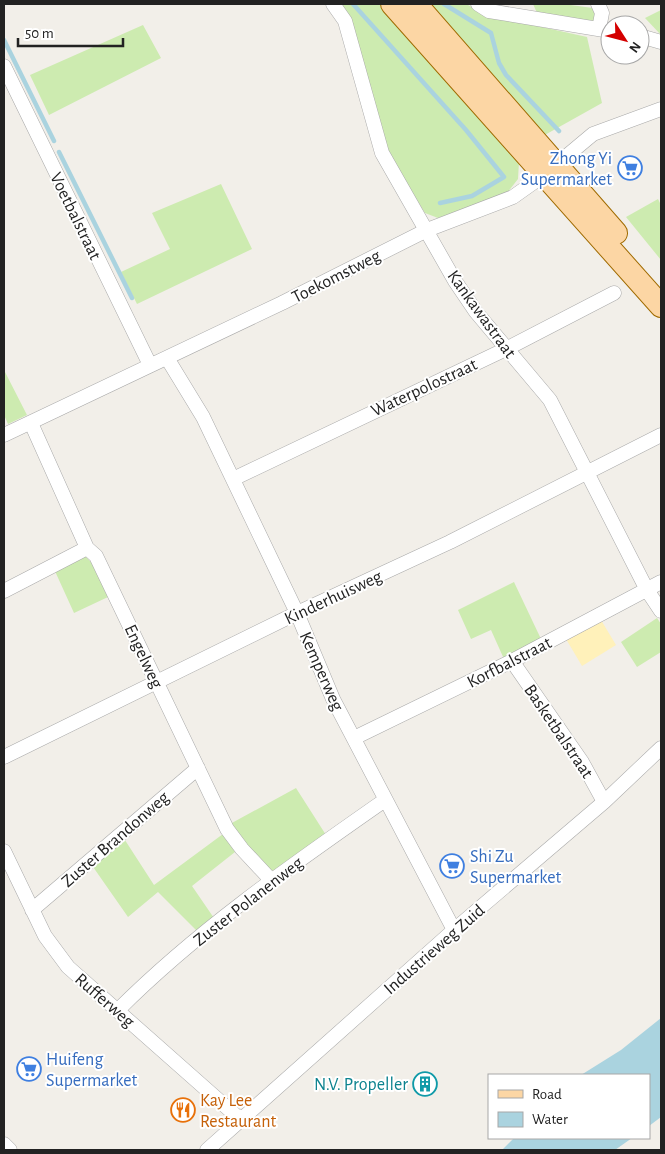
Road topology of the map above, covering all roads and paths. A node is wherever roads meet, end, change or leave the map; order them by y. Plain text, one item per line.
1 (333, 4) edge
2 (392, 4) edge
3 (416, 4) edge
4 (478, 4) edge
5 (527, 10) edge
6 (600, 29) edge
7 (4, 66) edge
8 (661, 109) edge
9 (550, 169) junction
10 (427, 230) junction
11 (661, 285) edge
12 (614, 293) dead end
13 (661, 306) edge
14 (506, 349) junction
15 (167, 358) junction
16 (150, 365) junction
17 (31, 423) junction
18 (4, 435) edge
19 (661, 435) edge
20 (588, 473) junction
21 (233, 479) junction
22 (87, 548) junction
23 (661, 582) edge
24 (647, 590) junction
25 (4, 591) edge
26 (661, 611) edge
27 (297, 613) junction
28 (512, 661) junction
29 (157, 684) junction
30 (354, 738) junction
31 (661, 748) edge
32 (4, 757) edge
33 (198, 768) junction
34 (385, 800) junction
35 (604, 802) junction
36 (4, 851) edge
37 (270, 880) junction
38 (32, 910) junction
39 (454, 930) junction
40 (118, 1010) junction
41 (241, 1120) junction
42 (4, 1144) edge
43 (10, 1150) edge
44 (207, 1150) edge

1 - 10 street, Kankawastraat
2 - 9 main road
3 - 9 main road
4 - 5 street
5 - 6 street
7 - 16 street, Voetbalstraat
8 - 9 street, Toekomstweg
9 - 10 street, Toekomstweg
9 - 11 main road
9 - 13 main road
10 - 14 street, Kankawastraat
10 - 15 street, Toekomstweg
12 - 14 street, Waterpolostraat
14 - 20 street, Kankawastraat
14 - 21 street, Waterpolostraat
15 - 16 street, Toekomstweg
15 - 21 street, Kemperweg
16 - 17 street, Toekomstweg
17 - 18 street, Toekomstweg
17 - 22 street, Engelweg
19 - 20 street, Kinderhuisweg
20 - 24 street, Kankawastraat
20 - 27 street, Kinderhuisweg
21 - 27 street, Kemperweg
22 - 25 street
22 - 29 street, Engelweg
23 - 24 street, Korfbalstraat
24 - 26 street, Kankawastraat
24 - 28 street, Korfbalstraat
27 - 29 street, Kinderhuisweg
27 - 30 street, Kemperweg
28 - 30 street, Korfbalstraat
28 - 35 street, Basketbalstraat
29 - 32 street, Kinderhuisweg
29 - 33 street, Engelweg
30 - 34 street, Kemperweg
31 - 35 street, Industrieweg Zuid
33 - 37 street, Engelweg
33 - 38 street, Zuster Brandonweg
34 - 37 street, Zuster Polanenweg
34 - 39 street, Kemperweg
35 - 39 street, Industrieweg Zuid
36 - 38 street, Rufferweg
37 - 40 street, Zuster Polanenweg
38 - 40 street, Rufferweg
39 - 41 street, Industrieweg Zuid
40 - 41 street, Rufferweg
41 - 44 street, Industrieweg Zuid
42 - 43 street

